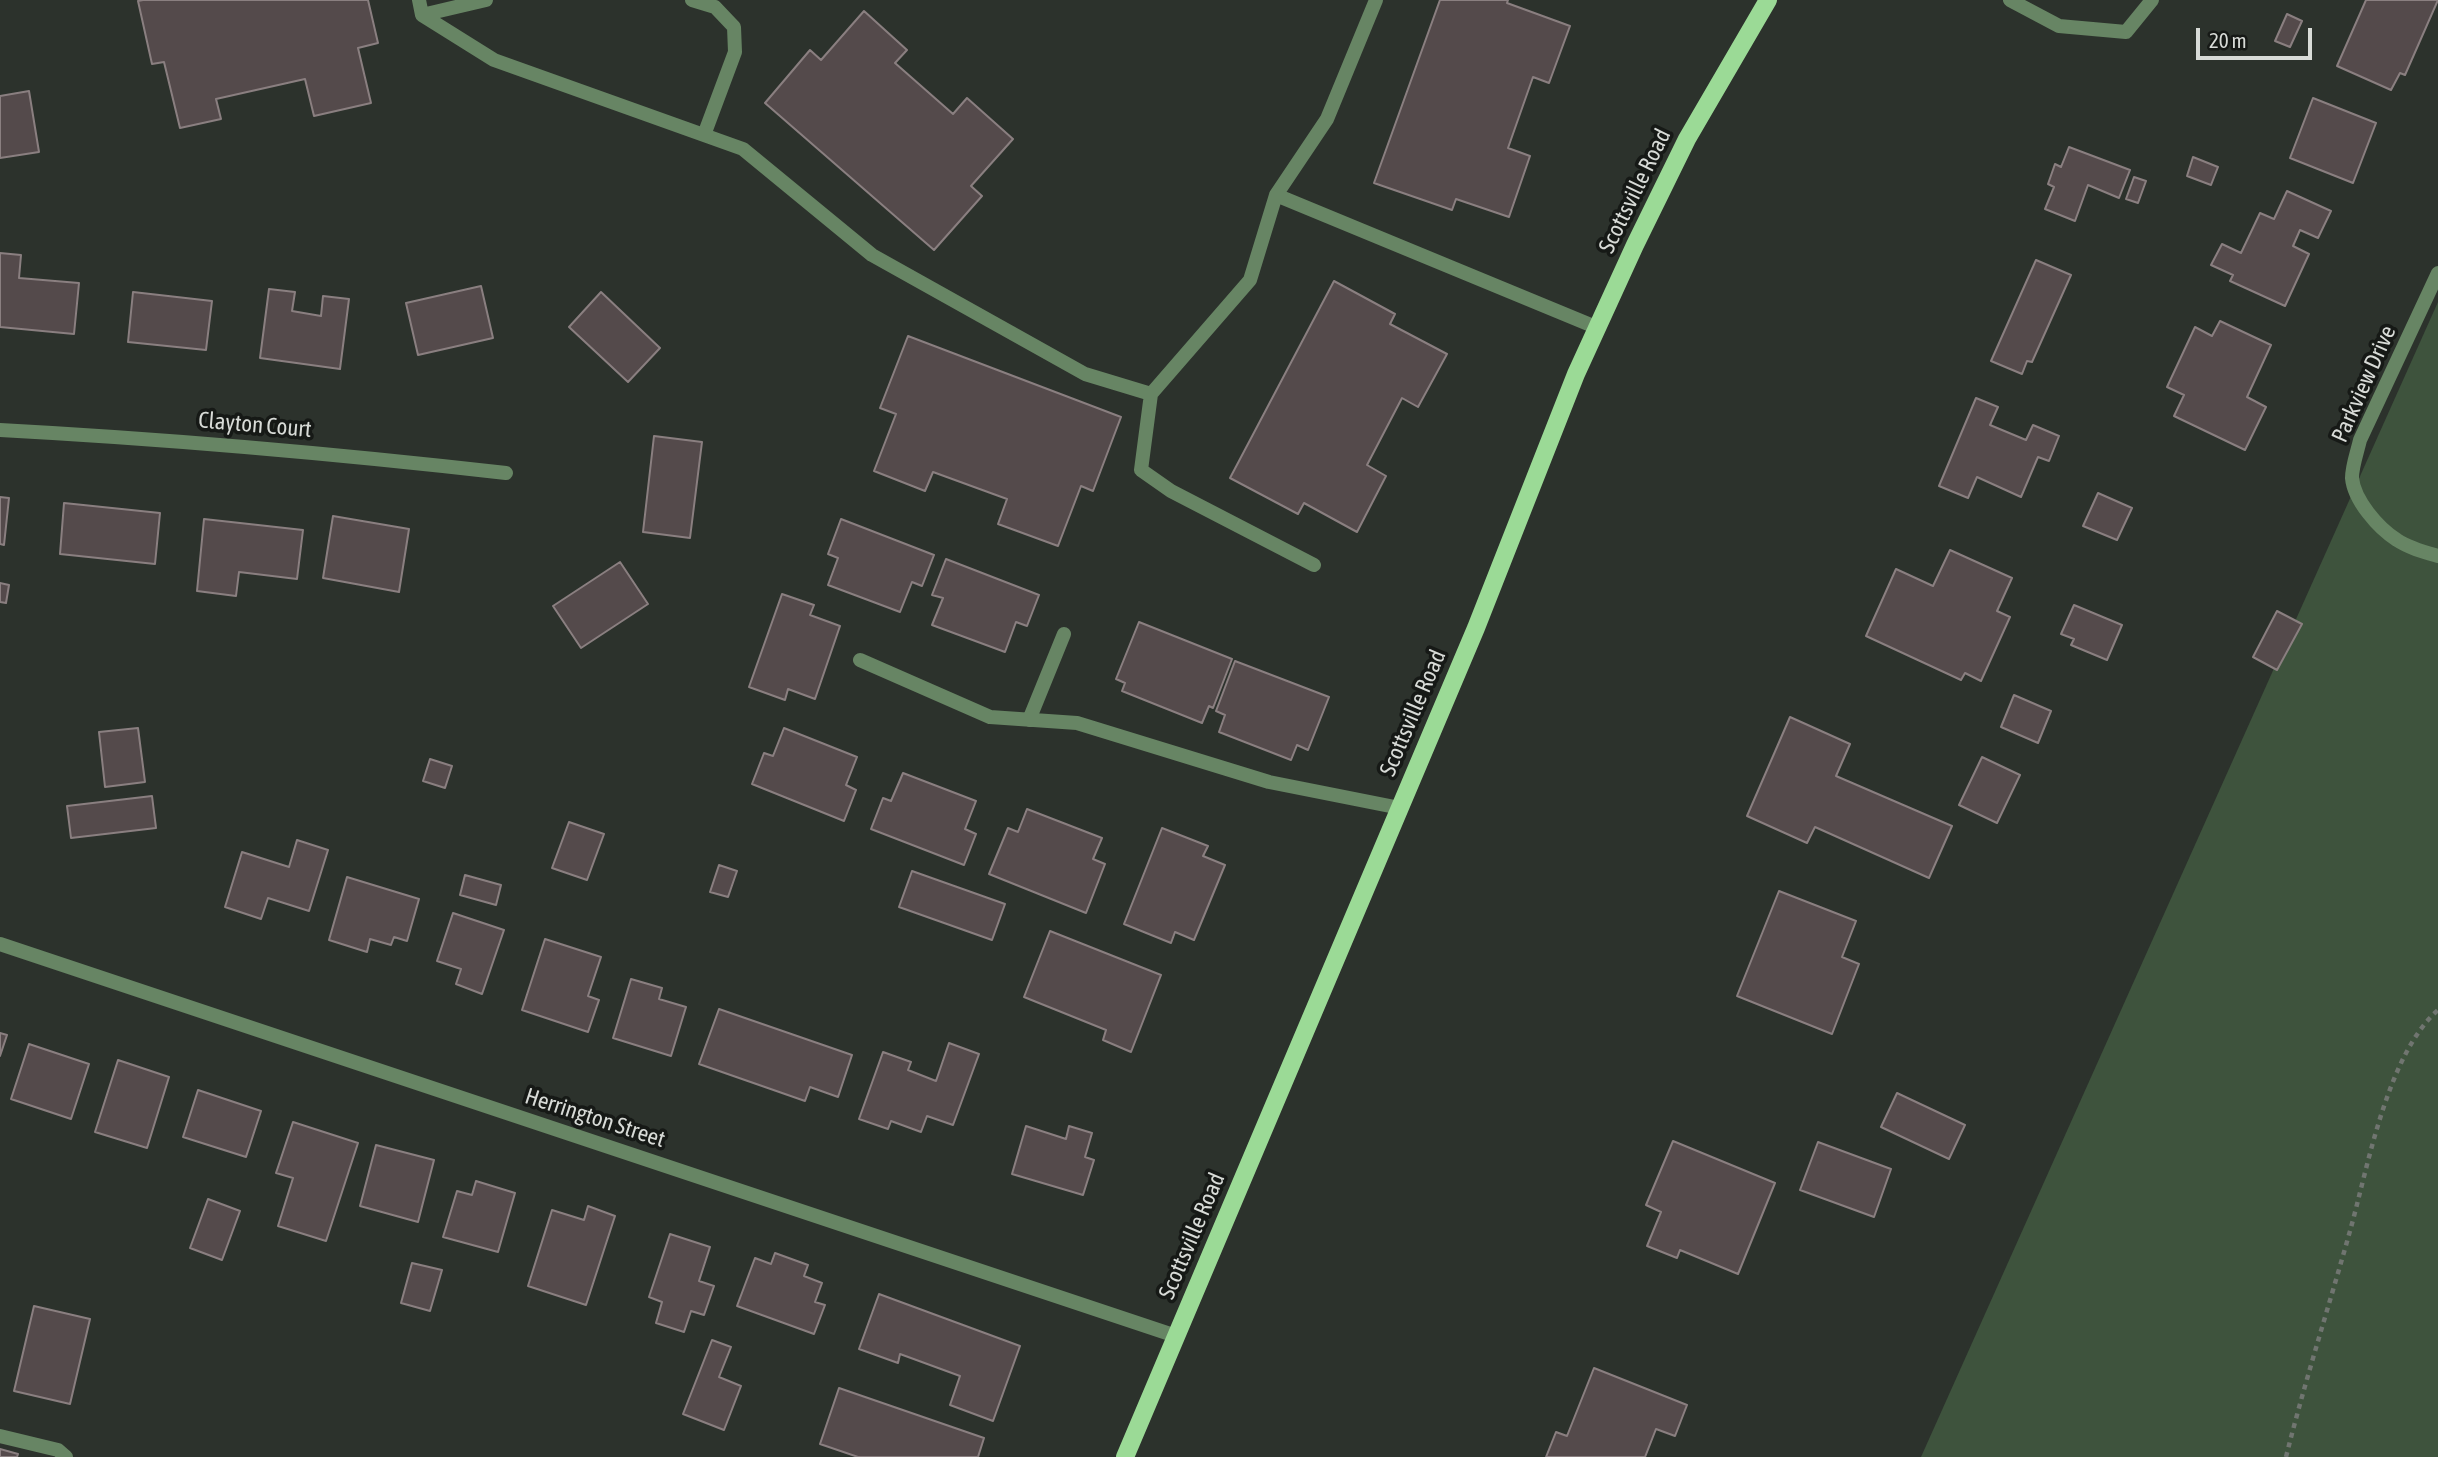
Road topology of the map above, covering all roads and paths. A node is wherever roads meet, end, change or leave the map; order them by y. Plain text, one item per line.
1 (486, 0) edge
2 (692, 0) edge
3 (1376, 0) edge
4 (1768, 0) edge
5 (2010, 0) edge
6 (2152, 0) edge
7 (420, 7) edge
8 (704, 135) junction
9 (1276, 195) junction
10 (2438, 273) edge
11 (1598, 328) junction
12 (1151, 394) junction
13 (0, 430) edge
14 (506, 474) dead end
15 (2438, 556) edge
16 (1314, 565) dead end
17 (1064, 634) dead end
18 (860, 660) dead end
19 (1029, 720) junction
20 (1399, 808) junction
21 (0, 944) edge
22 (2438, 1010) edge
23 (1176, 1336) junction
24 (0, 1436) edge
25 (66, 1457) edge
26 (1125, 1457) edge
27 (2286, 1457) edge

1 - 7 street
2 - 8 street
3 - 9 street
4 - 11 main road, Scottsville Road
5 - 6 street
7 - 8 street
8 - 12 street
9 - 11 street
9 - 12 street
10 - 15 street, Parkview Drive
11 - 20 main road, Scottsville Road
12 - 16 street
13 - 14 street, Clayton Court
17 - 19 street
18 - 19 street
19 - 20 street
20 - 23 main road, Scottsville Road
21 - 23 street, Herrington Street
22 - 27 path
23 - 26 main road, Scottsville Road
24 - 25 street

